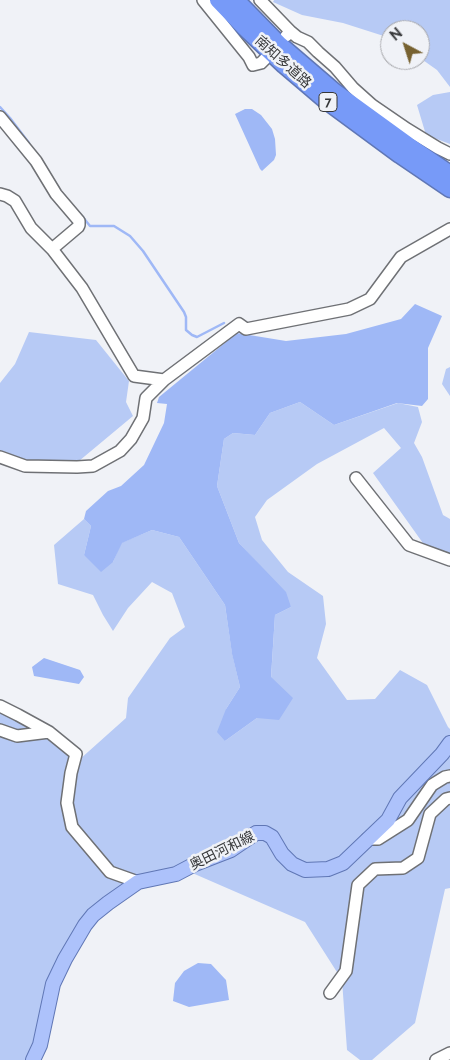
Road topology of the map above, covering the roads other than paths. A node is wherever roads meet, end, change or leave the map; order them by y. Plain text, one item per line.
1 (203, 0) edge
2 (218, 0) edge
3 (236, 0) edge
4 (260, 0) edge
5 (265, 59) dead end
6 (0, 117) edge
7 (450, 154) edge
8 (450, 174) edge
9 (450, 189) edge
10 (0, 194) edge
11 (450, 229) edge
12 (52, 249) junction
13 (164, 380) junction
14 (0, 457) edge
15 (356, 478) dead end
16 (450, 560) edge
17 (0, 706) edge
18 (0, 730) edge
19 (49, 732) junction
20 (450, 743) edge
21 (450, 776) edge
22 (450, 798) edge
23 (367, 839) junction
24 (138, 882) junction
25 (330, 993) dead end
26 (450, 1053) edge
27 (33, 1060) edge
28 (436, 1060) edge

1 - 5 street
2 - 9 highway, 南知多道路 / 7
3 - 8 highway, 南知多道路 / 7
4 - 7 street
6 - 12 street
10 - 12 street
11 - 13 street
12 - 13 street
13 - 14 street
15 - 16 street
17 - 19 street
18 - 19 street
19 - 24 street
20 - 23 main road, 奥田河和線
21 - 23 street
22 - 25 street
23 - 24 main road, 奥田河和線
24 - 27 main road, 奥田河和線
26 - 28 street

